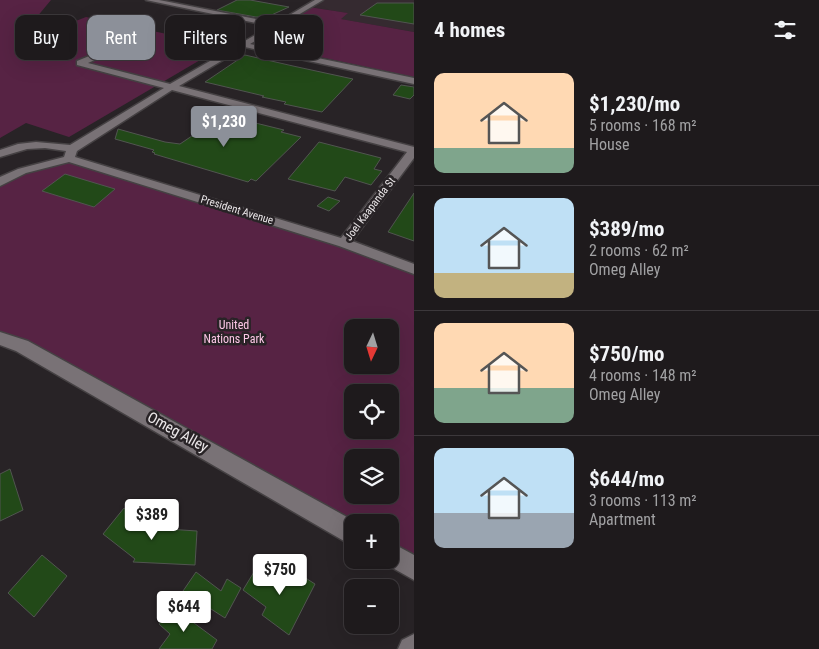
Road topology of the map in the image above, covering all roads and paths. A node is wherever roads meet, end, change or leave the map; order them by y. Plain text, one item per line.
1 (149, 0) edge
2 (320, 0) edge
3 (212, 3) dead end
4 (199, 9) junction
5 (295, 15) edge
6 (255, 20) edge
7 (255, 39) edge
8 (245, 45) joint
9 (87, 60) edge
10 (219, 60) edge
11 (414, 81) edge
12 (171, 87) junction
13 (414, 151) edge
14 (0, 154) edge
15 (71, 154) junction
16 (2, 179) edge
17 (344, 244) junction
18 (414, 268) edge
19 (0, 338) edge
20 (344, 528) edge
21 (399, 559) edge
22 (414, 568) edge
23 (414, 647) edge
24 (411, 649) edge

1 - 4 street
2 - 5 street
3 - 4 street
4 - 6 street
7 - 8 street
8 - 11 street
9 - 12 street
10 - 12 street
12 - 13 street
12 - 15 street
13 - 17 street, Joel Kaapanda St
14 - 15 street, President Avenue
15 - 16 street
15 - 17 street, President Avenue
17 - 18 street, President Avenue
19 - 20 street, Omeg Alley
21 - 22 street
23 - 24 street

